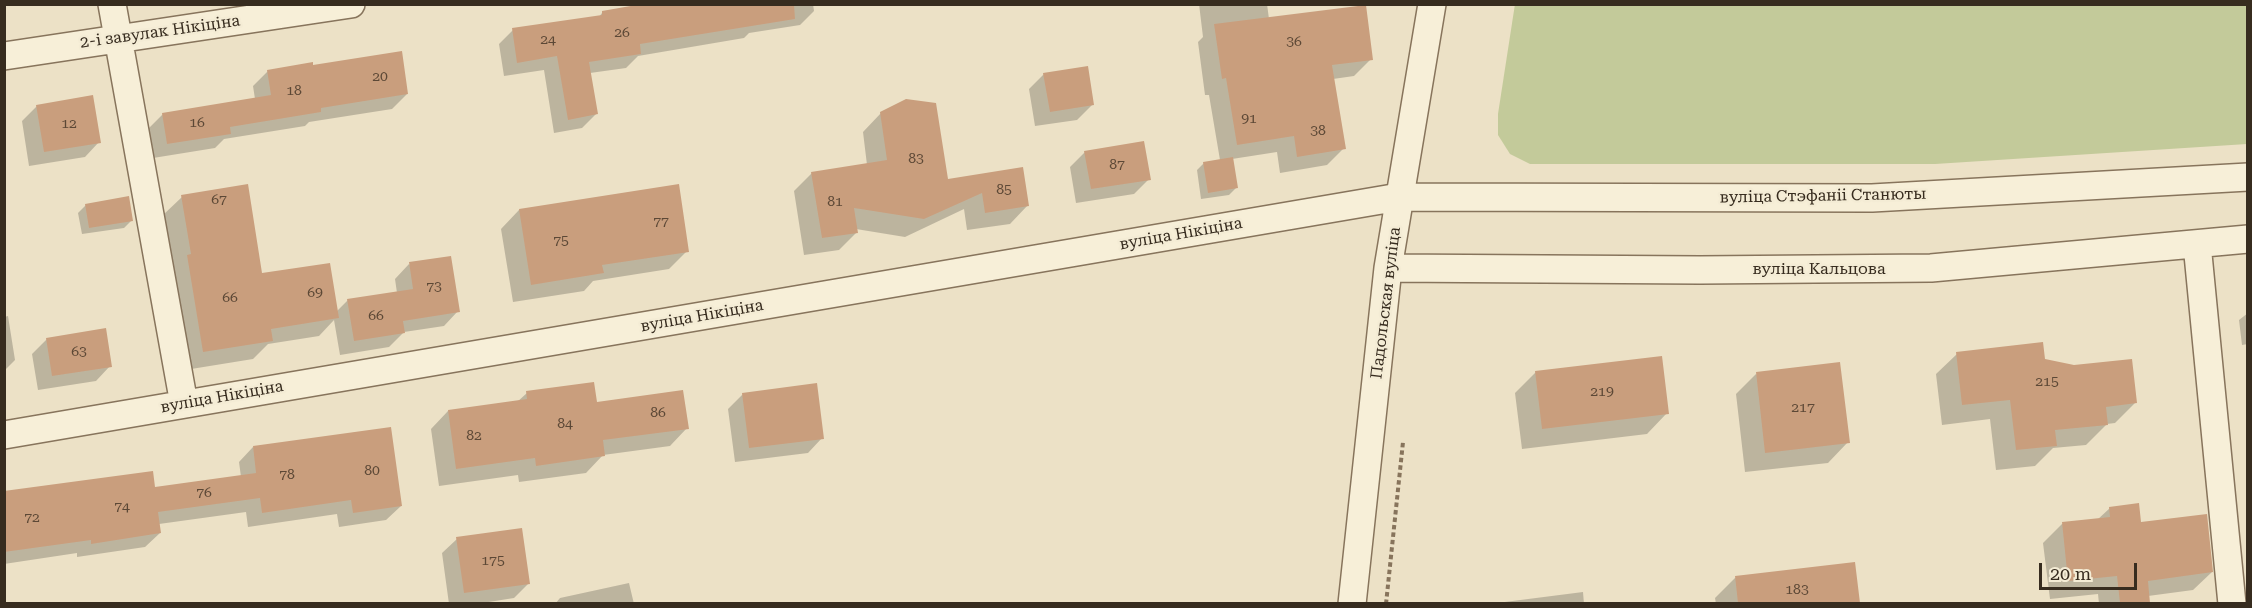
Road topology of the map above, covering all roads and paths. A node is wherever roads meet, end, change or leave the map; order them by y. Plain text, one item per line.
1 (112, 4) edge
2 (351, 4) edge
3 (1432, 4) edge
4 (119, 38) junction
5 (4, 56) edge
6 (2247, 177) edge
7 (1399, 197) junction
8 (2247, 239) edge
9 (2197, 244) junction
10 (1389, 268) junction
11 (184, 404) junction
12 (4, 435) edge
13 (1403, 441) dead end
14 (1352, 603) edge
15 (1386, 603) edge
16 (2232, 603) edge

1 - 4 street
2 - 4 street, 2-і завулак Нікіціна
3 - 7 street, Падольская вуліца
4 - 5 street, 2-і завулак Нікіціна
4 - 11 street
6 - 7 street, вуліца Стэфаніі Станюты
7 - 10 street, Падольская вуліца
7 - 11 street, вуліца Нікіціна
8 - 9 street, вуліца Кальцова
9 - 10 street, вуліца Кальцова
9 - 16 street
10 - 14 street, Падольская вуліца
11 - 12 street, вуліца Нікіціна
13 - 15 path

